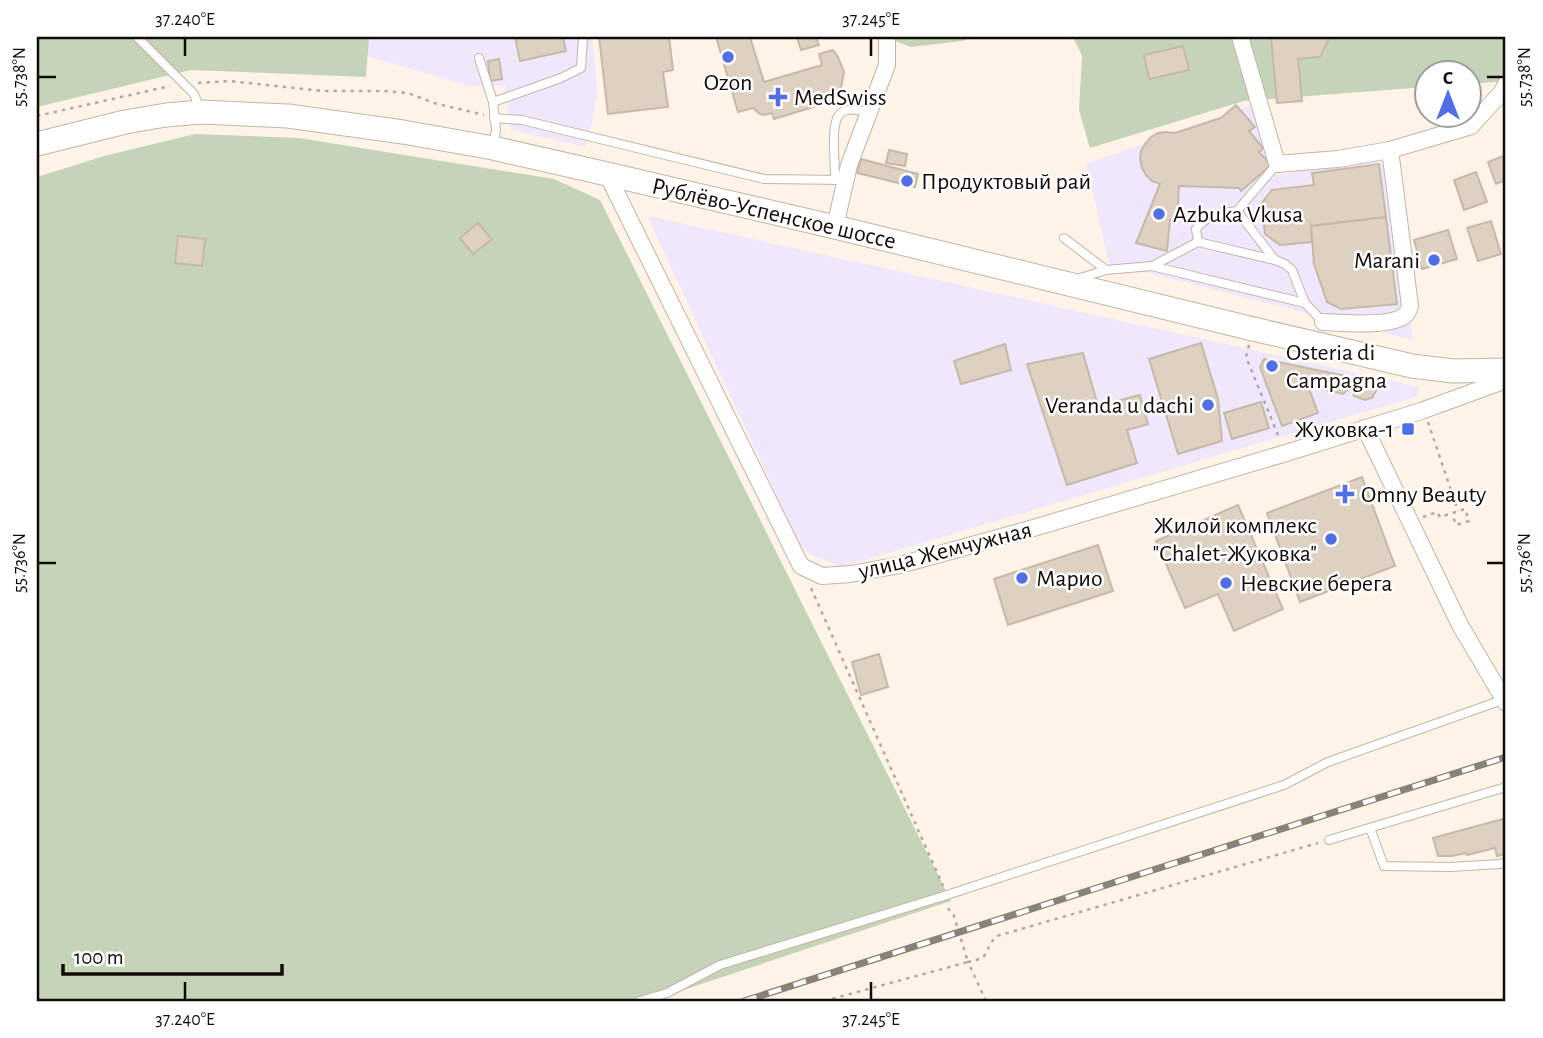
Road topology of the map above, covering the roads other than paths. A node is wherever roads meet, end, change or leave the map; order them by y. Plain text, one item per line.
1 (137, 37) edge
2 (583, 37) edge
3 (887, 37) edge
4 (1240, 37) edge
5 (479, 58) dead end
6 (1506, 84) edge
7 (493, 102) junction
8 (201, 112) junction
9 (869, 113) junction
10 (494, 118) junction
11 (37, 144) edge
12 (493, 148) junction
13 (1390, 150) junction
14 (1278, 164) junction
15 (607, 173) junction
16 (840, 180) junction
17 (1237, 211) junction
18 (835, 227) junction
19 (1065, 239) dead end
20 (1198, 242) junction
21 (1275, 260) junction
22 (1152, 266) junction
23 (1106, 270) junction
24 (1065, 282) junction
25 (1305, 303) junction
26 (1323, 322) junction
27 (1343, 350) junction
28 (1506, 370) edge
29 (1506, 380) edge
30 (1365, 428) junction
31 (1506, 700) edge
32 (1506, 787) edge
33 (1370, 828) junction
34 (1329, 840) road end
35 (1506, 863) edge
36 (640, 1001) edge

1 - 8 lane
2 - 7 lane
3 - 9 street
4 - 14 street
5 - 7 lane
6 - 13 street
7 - 10 lane
8 - 11 main road, Рублёво-Успенское шоссе
8 - 12 main road, Рублёво-Успенское шоссе
9 - 16 street
9 - 16 lane
10 - 12 lane
10 - 16 lane
12 - 15 main road, Рублёво-Успенское шоссе
13 - 14 street
13 - 26 street
14 - 17 lane
15 - 18 main road, Рублёво-Успенское шоссе
15 - 30 street, улица Жемчужная
16 - 18 street
17 - 20 lane
17 - 21 lane
18 - 24 main road, Рублёво-Успенское шоссе
19 - 23 lane
20 - 21 lane
20 - 22 lane
21 - 25 lane
22 - 23 lane
22 - 25 lane
23 - 24 lane
24 - 27 main road, Рублёво-Успенское шоссе
25 - 26 lane
26 - 27 street
27 - 28 main road, Рублёво-Успенское шоссе
29 - 30 street, улица Жемчужная
30 - 31 street
31 - 36 lane
32 - 33 lane
33 - 34 lane
33 - 35 lane

